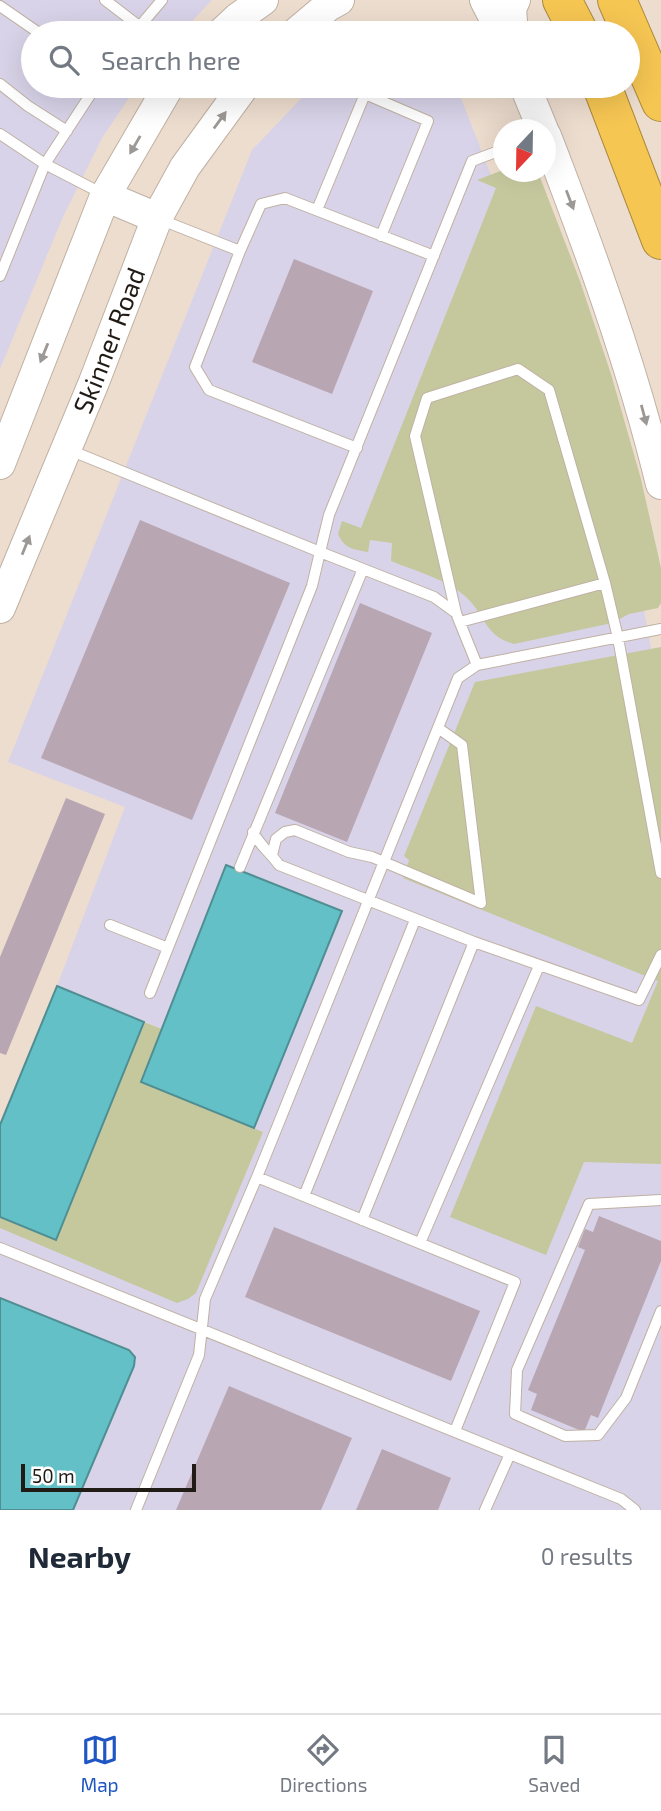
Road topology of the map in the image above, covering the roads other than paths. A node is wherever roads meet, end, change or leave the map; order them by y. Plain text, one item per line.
1 (105, 0) edge
2 (162, 0) edge
3 (263, 0) edge
4 (339, 0) edge
5 (485, 0) edge
6 (515, 0) edge
7 (562, 0) edge
8 (0, 6) edge
9 (21, 21) edge
10 (127, 21) edge
11 (144, 21) edge
12 (235, 21) edge
13 (310, 21) edge
14 (496, 21) edge
15 (512, 21) edge
16 (573, 21) edge
17 (640, 52) edge
18 (1, 85) edge
19 (88, 98) edge
20 (162, 98) edge
21 (235, 98) edge
22 (363, 98) edge
23 (374, 98) edge
24 (530, 98) edge
25 (607, 98) edge
26 (661, 102) edge
27 (538, 119) edge
28 (67, 131) junction
29 (0, 134) edge
30 (493, 153) edge
31 (45, 164) junction
32 (556, 164) edge
33 (106, 196) junction
34 (317, 211) junction
35 (156, 218) junction
36 (382, 236) junction
37 (661, 240) edge
38 (240, 251) junction
39 (434, 256) junction
40 (0, 276) edge
41 (65, 448) junction
42 (357, 448) junction
43 (0, 464) edge
44 (661, 484) edge
45 (320, 552) junction
46 (363, 569) junction
47 (605, 583) junction
48 (1, 605) edge
49 (458, 617) junction
50 (661, 629) edge
51 (618, 638) junction
52 (477, 665) junction
53 (438, 728) junction
54 (253, 832) junction
55 (272, 855) junction
56 (384, 863) junction
57 (240, 867) dead end
58 (661, 873) edge
59 (369, 901) junction
60 (415, 920) junction
61 (110, 925) dead end
62 (474, 942) junction
63 (168, 948) junction
64 (661, 955) edge
65 (539, 965) junction
66 (150, 993) dead end
67 (257, 1177) junction
68 (304, 1196) junction
69 (661, 1199) edge
70 (362, 1220) junction
71 (420, 1243) junction
72 (0, 1248) edge
73 (661, 1311) edge
74 (201, 1329) junction
75 (455, 1431) junction
76 (510, 1454) junction
77 (136, 1510) edge
78 (485, 1510) edge
79 (635, 1510) edge

1 - 10 lane
2 - 11 lane
3 - 12 street
4 - 13 street
5 - 14 street
6 - 15 street
7 - 16 highway
8 - 9 lane
17 - 26 highway
18 - 28 lane
19 - 28 lane
20 -> 33 street
35 -> 21 street, Skinner Road
22 - 34 lane
23 - 36 lane
24 - 27 street
25 - 37 highway
28 - 31 lane
29 - 31 lane
30 - 39 lane
31 - 33 lane
31 - 40 lane
32 -> 44 street
33 - 35 street
33 -> 43 street
34 - 36 lane
34 - 38 lane
35 - 38 lane
35 - 41 street, Skinner Road
36 - 39 lane
38 - 42 lane
39 - 42 lane
41 - 45 lane
48 -> 41 street, Skinner Road
42 - 45 lane
45 - 46 lane
45 - 63 lane
46 - 49 lane
46 - 54 lane
47 - 49 lane
47 - 49 lane
47 - 51 lane
49 - 52 lane
50 - 51 lane
51 - 52 lane
51 - 58 lane
52 - 53 lane
53 - 56 lane
53 - 56 lane
54 - 55 lane
54 - 57 lane
55 - 56 lane
55 - 59 lane
56 - 59 lane
59 - 60 lane
59 - 67 lane
60 - 62 lane
60 - 68 lane
61 - 63 lane
62 - 65 lane
62 - 70 lane
63 - 66 lane
64 - 65 lane
65 - 71 lane
67 - 68 lane
67 - 74 lane
68 - 70 lane
69 - 73 lane
70 - 71 lane
71 - 75 lane
72 - 74 lane
74 - 75 lane
74 - 77 lane
75 - 76 lane
76 - 78 lane
76 - 79 lane

